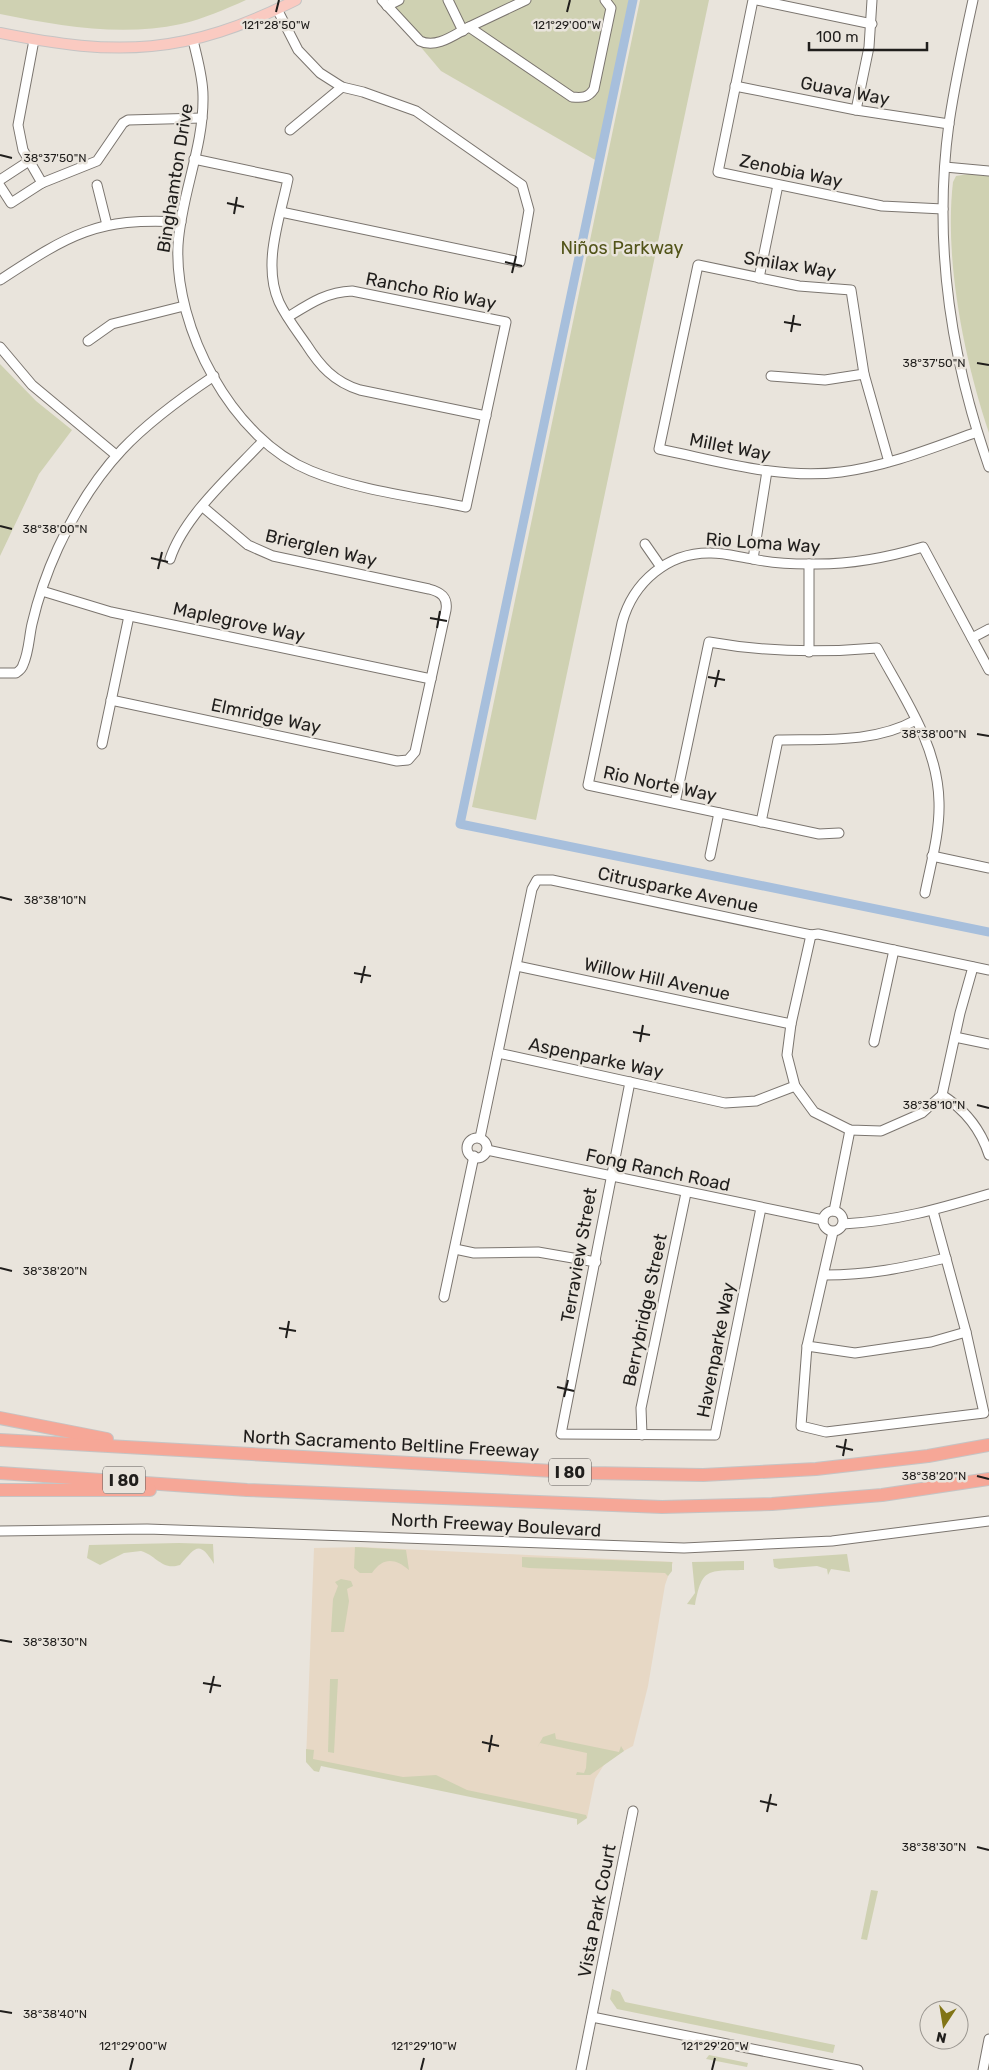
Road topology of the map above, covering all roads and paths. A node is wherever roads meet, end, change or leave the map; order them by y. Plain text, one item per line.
1 (296, 0) edge
2 (399, 0) edge
3 (448, 0) edge
4 (526, 0) edge
5 (605, 0) edge
6 (753, 0) edge
7 (757, 0) edge
8 (872, 0) edge
9 (973, 0) edge
10 (514, 2) edge
11 (384, 3) edge
12 (277, 10) junction
13 (872, 24) junction
14 (466, 29) junction
15 (0, 33) edge
16 (34, 40) junction
17 (193, 40) junction
18 (736, 86) junction
19 (342, 87) junction
20 (856, 110) junction
21 (202, 118) junction
22 (949, 124) junction
23 (290, 130) dead end
24 (194, 159) junction
25 (29, 161) junction
26 (945, 168) junction
27 (989, 171) edge
28 (0, 180) edge
29 (42, 183) junction
30 (97, 185) dead end
31 (778, 185) junction
32 (0, 186) edge
33 (943, 209) junction
34 (281, 212) junction
35 (181, 222) junction
36 (107, 224) junction
37 (698, 265) joint
38 (759, 278) junction
39 (0, 280) edge
40 (184, 306) junction
41 (288, 317) junction
42 (88, 341) dead end
43 (0, 348) edge
44 (864, 374) junction
45 (214, 376) junction
46 (771, 376) dead end
47 (486, 416) junction
48 (977, 432) junction
49 (263, 440) junction
50 (116, 455) junction
51 (888, 462) junction
52 (989, 466) edge
53 (767, 471) junction
54 (203, 507) junction
55 (466, 507) joint
56 (645, 544) dead end
57 (170, 559) dead end
58 (754, 559) junction
59 (809, 564) junction
60 (661, 567) junction
61 (42, 591) junction
62 (129, 616) junction
63 (989, 629) edge
64 (972, 638) junction
65 (809, 652) junction
66 (989, 670) edge
67 (0, 673) edge
68 (431, 679) junction
69 (111, 700) junction
70 (916, 720) junction
71 (102, 744) dead end
72 (675, 803) junction
73 (719, 813) junction
74 (761, 822) junction
75 (839, 833) dead end
76 (710, 856) dead end
77 (932, 856) junction
78 (989, 868) edge
79 (925, 893) dead end
80 (811, 935) junction
81 (894, 950) junction
82 (517, 966) junction
83 (973, 966) junction
84 (989, 970) edge
85 (790, 1024) junction
86 (955, 1037) junction
87 (874, 1042) dead end
88 (989, 1044) edge
89 (498, 1053) junction
90 (630, 1082) junction
91 (795, 1086) junction
92 (942, 1095) junction
93 (850, 1130) junction
94 (480, 1138) junction
95 (487, 1150) junction
96 (989, 1155) edge
97 (474, 1156) junction
98 (610, 1177) junction
99 (686, 1193) junction
100 (989, 1194) edge
101 (761, 1208) junction
102 (834, 1211) junction
103 (933, 1211) junction
104 (822, 1220) junction
105 (843, 1224) junction
106 (833, 1232) junction
107 (455, 1249) junction
108 (946, 1258) junction
109 (596, 1262) junction
110 (825, 1275) junction
111 (444, 1297) dead end
112 (966, 1332) junction
113 (808, 1346) junction
114 (0, 1418) edge
115 (560, 1434) joint
116 (642, 1435) junction
117 (0, 1440) edge
118 (989, 1445) edge
119 (151, 1448) junction
120 (0, 1473) edge
121 (989, 1479) edge
122 (0, 1490) edge
123 (247, 1490) junction
124 (989, 1521) edge
125 (0, 1531) edge
126 (633, 1811) dead end
127 (592, 2017) junction
128 (989, 2039) edge
129 (581, 2070) edge
130 (858, 2070) edge
131 (983, 2070) edge

1 - 12 main road
2 - 11 street
3 - 14 street
4 - 10 street
5 - 14 street
6 - 18 street, Zenobia Way
7 - 13 street
8 - 13 street
9 - 22 street
10 - 14 street
11 - 14 street
12 - 17 main road
12 - 19 street
13 - 20 street
15 - 16 main road
16 - 17 main road
16 - 25 street
17 - 21 street, Binghamton Drive
18 - 20 street, Guava Way
18 - 31 street, Zenobia Way
19 - 23 street
19 - 34 street
20 - 22 street, Guava Way
21 - 24 street, Binghamton Drive
21 - 29 street
22 - 26 street
24 - 34 street
24 - 35 street, Binghamton Drive
25 - 28 street
25 - 29 street
26 - 27 street
26 - 33 street
29 - 32 street
30 - 36 street
31 - 33 street, Zenobia Way
31 - 38 street
33 - 48 street
34 - 41 street
35 - 36 street
35 - 40 street, Binghamton Drive
36 - 39 street
37 - 38 street, Smilax Way
37 - 53 street, Millet Way
38 - 44 street, Smilax Way
40 - 42 street
40 - 45 street, Binghamton Drive
41 - 47 street
41 - 47 street, Rancho Rio Way
43 - 50 street
44 - 46 street
44 - 51 street, Smilax Way
45 - 49 street, Binghamton Drive
45 - 50 street
47 - 55 street, Rancho Rio Way
48 - 51 street, Millet Way
48 - 52 street
49 - 54 street
49 - 55 street, Binghamton Drive
50 - 61 street
51 - 53 street, Millet Way
53 - 58 street
54 - 57 street
54 - 68 street, Brierglen Way
56 - 60 street
58 - 59 street, Rio Loma Way
58 - 60 street, Rio Loma Way
59 - 64 street, Rio Loma Way
59 - 65 street
60 - 72 street, Rio Norte Way
61 - 62 street, Maplegrove Way
61 - 67 street
62 - 68 street, Maplegrove Way
62 - 69 street
63 - 64 street
64 - 66 street
65 - 70 street
65 - 72 street
68 - 69 street, Elmridge Way
69 - 71 street
70 - 74 street
70 - 77 street
72 - 73 street, Rio Norte Way
73 - 74 street, Rio Norte Way
73 - 76 street
74 - 75 street, Rio Norte Way
77 - 78 street
77 - 79 street
80 - 81 street, Citrusparke Avenue
80 - 82 street, Citrusparke Avenue
80 - 85 street
81 - 83 street, Citrusparke Avenue
81 - 87 street
82 - 85 street, Willow Hill Avenue
82 - 89 street
83 - 84 street, Citrusparke Avenue
83 - 86 street
85 - 91 street
86 - 88 street
86 - 92 street
89 - 90 street, Aspenparke Way
89 - 94 street
90 - 91 street, Aspenparke Way
90 - 98 street, Terraview Street
91 - 93 street
92 - 93 street
92 - 96 street
93 - 102 street
94 - 95 street
94 - 97 street
95 - 97 street
95 - 98 street, Fong Ranch Road
97 - 107 street
98 - 99 street, Fong Ranch Road
98 - 109 street, Terraview Street
99 - 101 street, Fong Ranch Road
99 - 116 street, Berrybridge Street
100 - 103 street
101 - 104 street, Fong Ranch Road
101 - 116 street, Havenparke Way
102 - 104 street
102 - 105 street
103 - 105 street
103 - 108 street
104 - 106 street
105 - 106 street
106 - 110 street
107 - 109 street
107 - 111 street
108 - 110 street
108 - 112 street
109 - 115 street, Terraview Street
110 - 113 street
112 - 113 street
112 - 113 street
114 - 119 highway
115 - 116 street, Havenparke Way
117 - 119 highway, North Sacramento Beltline Freeway / I 80
118 - 119 highway, North Sacramento Beltline Freeway / I 80
120 - 123 highway, I 80
121 - 123 highway, I 80
122 - 123 highway
124 - 125 street, North Freeway Boulevard
126 - 127 street, Vista Park Court
127 - 129 street, Vista Park Court
127 - 130 street
128 - 131 street

